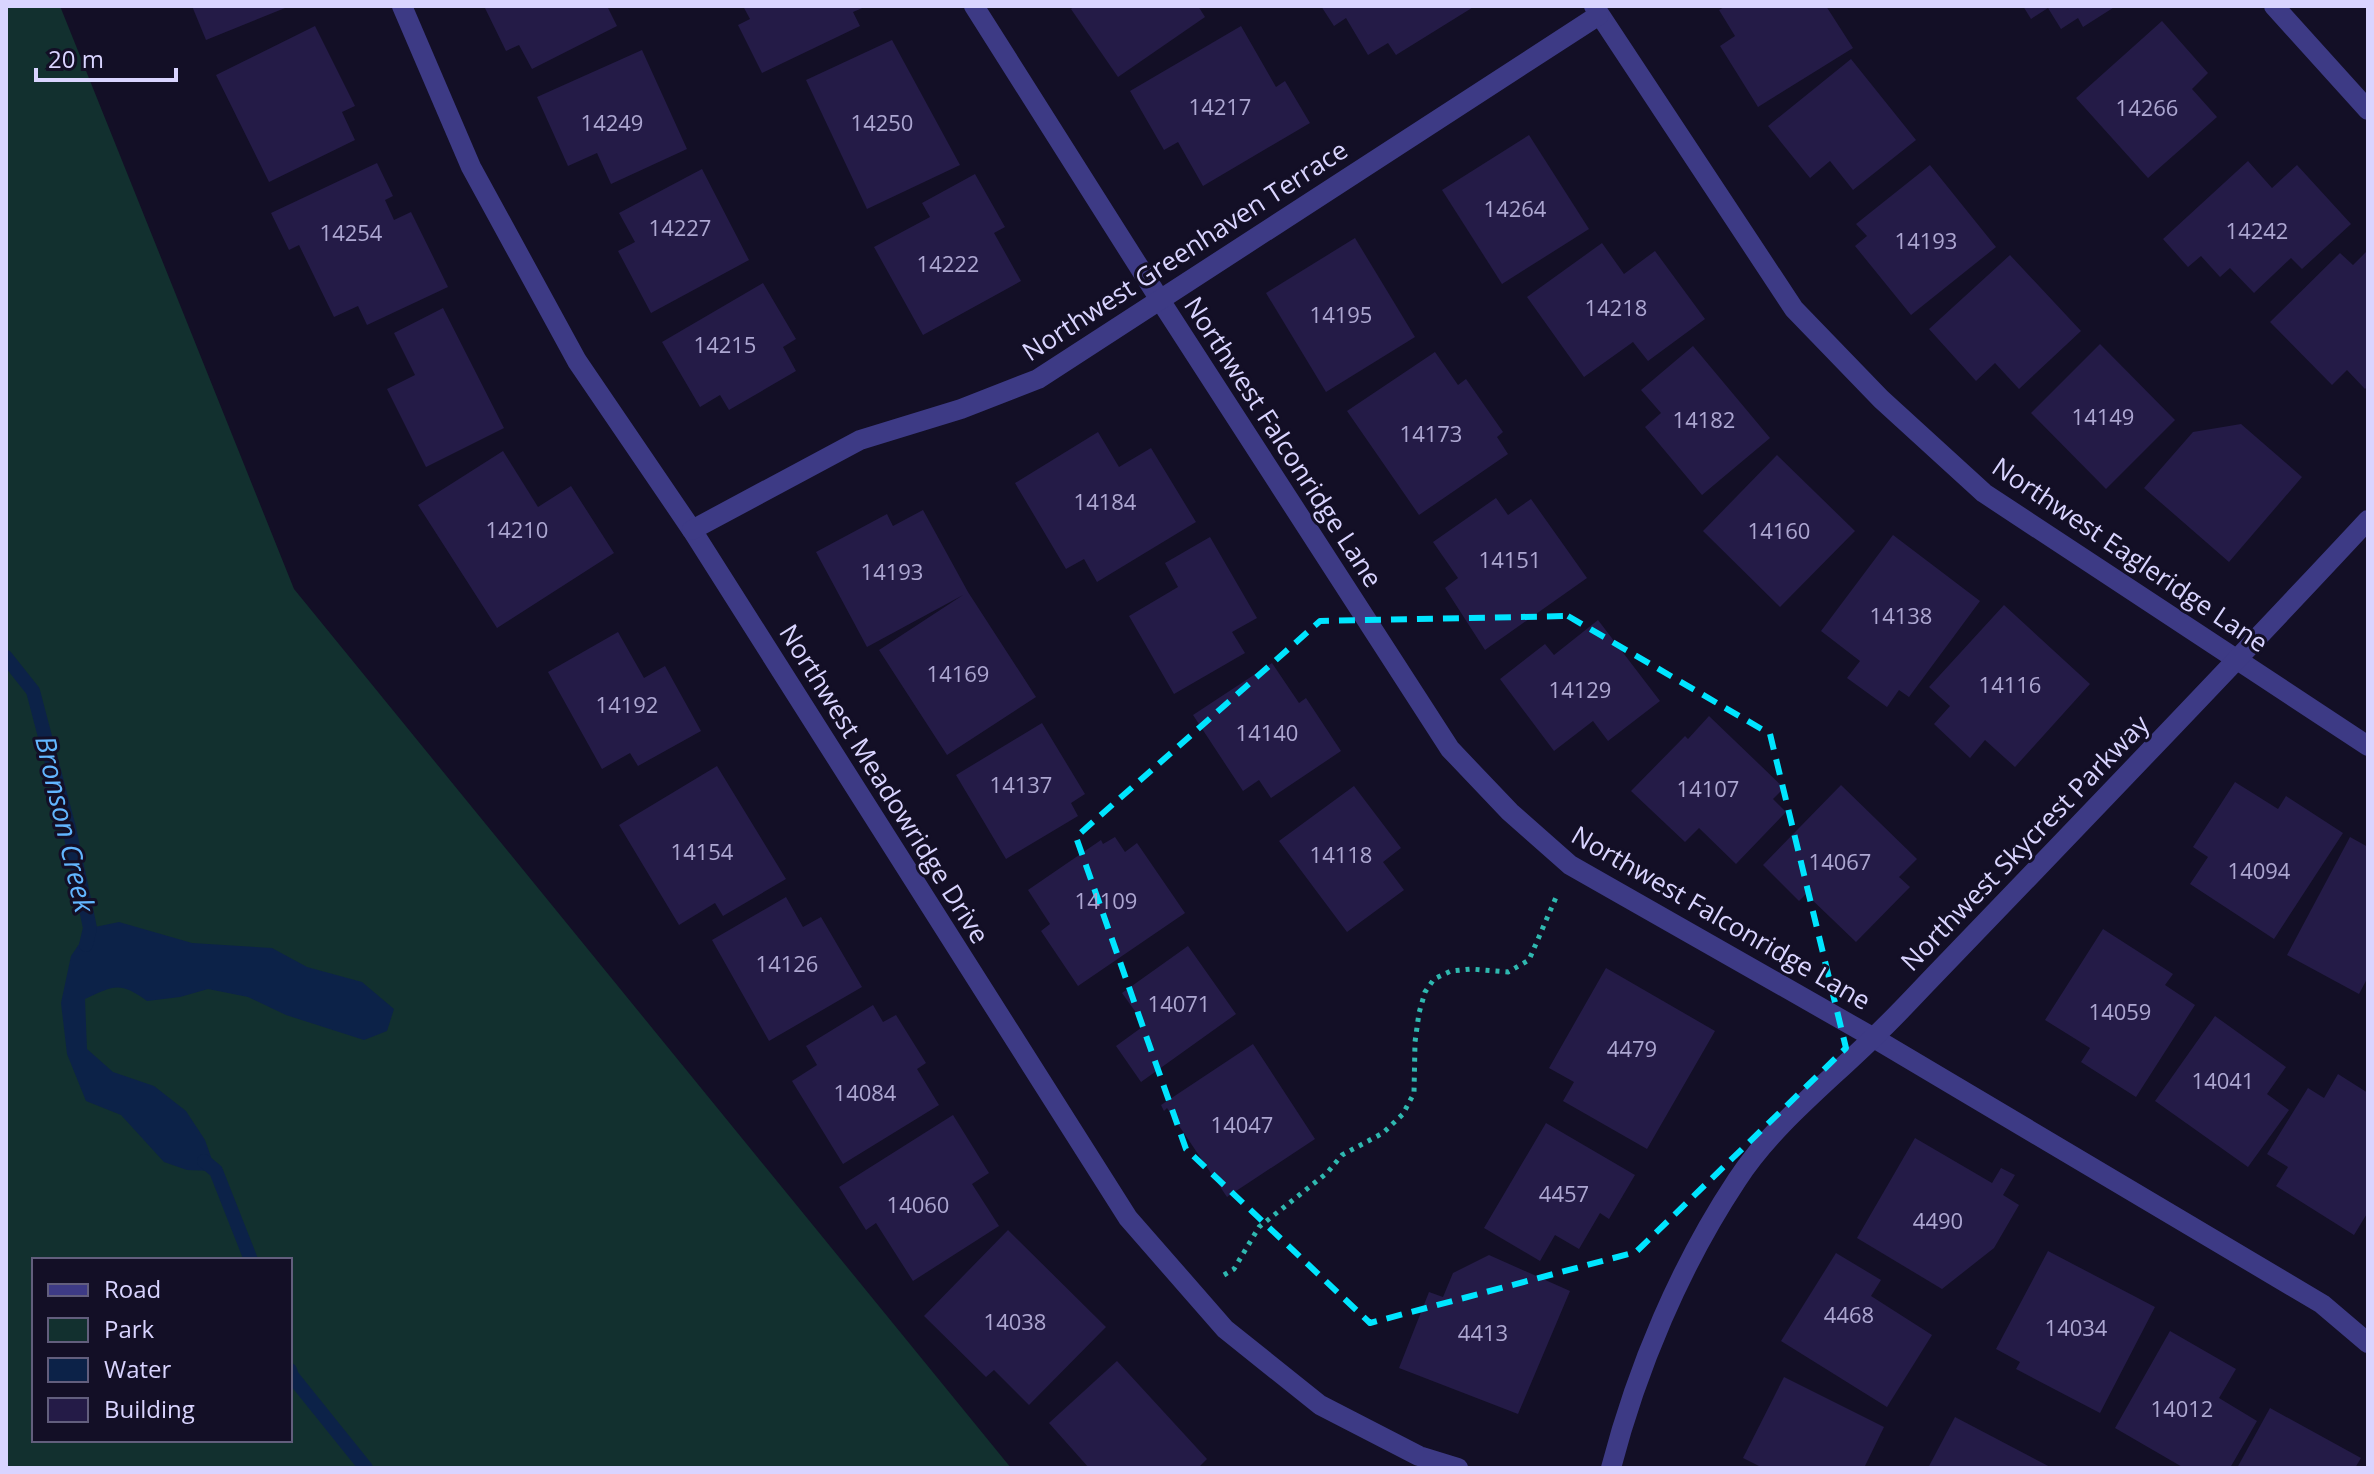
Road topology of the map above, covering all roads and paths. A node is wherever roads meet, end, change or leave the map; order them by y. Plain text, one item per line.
1 (402, 6) edge
2 (974, 6) edge
3 (2274, 6) edge
4 (1596, 10) edge
5 (2368, 110) edge
6 (1160, 300) junction
7 (2368, 520) edge
8 (692, 530) junction
9 (2239, 659) junction
10 (2368, 746) edge
11 (1570, 865) junction
12 (1874, 1038) junction
13 (1194, 1293) junction
14 (2368, 1343) edge
15 (1458, 1468) edge
16 (1611, 1468) edge

1 - 8 street, Northwest Meadowridge Drive
2 - 6 street, Northwest Falconridge Lane
3 - 5 street
4 - 6 street, Northwest Greenhaven Terrace
4 - 9 street, Northwest Eagleridge Lane
6 - 8 street, Northwest Greenhaven Terrace
6 - 11 street, Northwest Falconridge Lane
7 - 9 street, Northwest Skycrest Parkway
8 - 13 street, Northwest Meadowridge Drive
9 - 10 street, Northwest Eagleridge Lane
9 - 12 street, Northwest Skycrest Parkway
11 - 12 street, Northwest Falconridge Lane
11 - 13 path
12 - 14 street, Northwest Falconridge Lane
12 - 16 street, Northwest Skycrest Parkway
13 - 15 street, Northwest Meadowridge Drive

